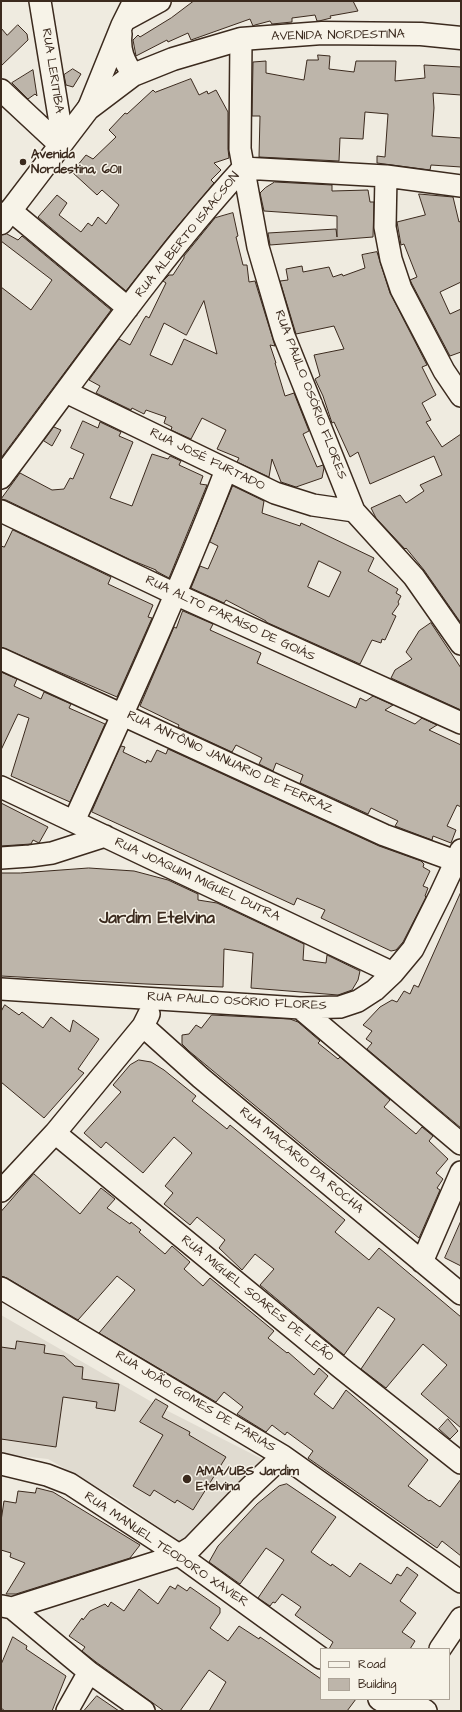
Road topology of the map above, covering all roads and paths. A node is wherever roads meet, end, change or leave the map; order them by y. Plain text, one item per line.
1 (40, 1) edge
2 (134, 1) edge
3 (160, 1) edge
4 (123, 22) junction
5 (461, 38) edge
6 (241, 39) junction
7 (133, 75) junction
8 (1, 90) edge
9 (88, 109) junction
10 (61, 143) junction
11 (243, 168) junction
12 (386, 176) junction
13 (461, 186) edge
14 (6, 216) edge
15 (128, 308) junction
16 (66, 392) junction
17 (461, 396) edge
18 (226, 470) junction
19 (1, 478) edge
20 (1, 511) edge
21 (354, 511) junction
22 (175, 594) junction
23 (461, 644) edge
24 (1, 658) edge
25 (123, 714) junction
26 (461, 724) edge
27 (1, 787) edge
28 (74, 821) junction
29 (105, 836) junction
30 (1, 858) edge
31 (459, 858) edge
32 (393, 973) junction
33 (1, 989) edge
34 (157, 998) junction
35 (300, 1008) junction
36 (143, 1026) junction
37 (55, 1132) junction
38 (461, 1144) edge
39 (461, 1172) edge
40 (1, 1191) edge
41 (422, 1262) junction
42 (1, 1288) edge
43 (461, 1294) edge
44 (283, 1456) junction
45 (461, 1463) edge
46 (1, 1464) edge
47 (179, 1555) junction
48 (461, 1582) edge
49 (6, 1607) edge
50 (461, 1618) edge
51 (441, 1648) edge
52 (320, 1657) edge
53 (89, 1672) junction
54 (381, 1700) edge
55 (406, 1700) edge
56 (409, 1700) edge
57 (67, 1711) edge
58 (144, 1711) edge
59 (398, 1711) edge
60 (426, 1711) edge

1 - 10 street, RUA LERITIBA
2 - 4 street
3 - 4 street
4 - 7 street
4 - 9 street
5 - 6 main road, AVENIDA NORDESTINA
6 - 7 main road, AVENIDA NORDESTINA
6 - 11 street, RUA PAULO OSÓRIO FLORES
7 - 9 main road, AVENIDA NORDESTINA
8 - 10 street
9 - 10 main road, AVENIDA NORDESTINA
10 - 14 main road, AVENIDA NORDESTINA
11 - 12 street, RUA ALBERTO ISAACSON
11 - 15 street, RUA ALBERTO ISAACSON
11 - 21 street, RUA PAULO OSÓRIO FLORES
12 - 13 street, RUA ALBERTO ISAACSON
12 - 17 street
14 - 15 street
15 - 16 street, RUA ALBERTO ISAACSON
16 - 18 street, RUA JOSÉ FURTADO
16 - 19 street, RUA ALBERTO ISAACSON
18 - 21 street, RUA JOSÉ FURTADO
18 - 22 street
20 - 22 street, RUA ALTO PARAÍSO DE GOIÁS
21 - 23 street, RUA PAULO OSÓRIO FLORES
22 - 25 street
22 - 26 street, RUA ALTO PARAÍSO DE GOIÁS
24 - 25 street, RUA ANTÔNIO JANUARIO DE FERRAZ
25 - 28 street
25 - 31 street, RUA ANTÔNIO JANUARIO DE FERRAZ
27 - 28 street, RUA JOAQUIM MIGUEL DUTRA
28 - 29 street, RUA JOAQUIM MIGUEL DUTRA
29 - 30 street
29 - 32 street, RUA JOAQUIM MIGUEL DUTRA
31 - 32 street, RUA PAULO OSÓRIO FLORES
32 - 35 street, RUA PAULO OSÓRIO FLORES
33 - 34 street, RUA PAULO OSÓRIO FLORES
34 - 35 street, RUA PAULO OSÓRIO FLORES
34 - 36 street
35 - 38 street
36 - 37 street
36 - 41 street, RUA MACARIO DA ROCHA
37 - 40 street
37 - 45 street, RUA MIGUEL SOARES DE LEÃO
39 - 41 street
41 - 43 street, RUA MACARIO DA ROCHA
42 - 44 street, RUA JOÃO GOMES DE FARIAS
44 - 47 street
44 - 48 street, RUA JOÃO GOMES DE FARIAS
46 - 47 street, RUA MANUEL TEODORO XAVIER
47 - 49 street
47 - 52 street, RUA MANUEL TEODORO XAVIER
49 - 53 street
50 - 51 street
53 - 57 street
53 - 58 street
54 - 59 street
55 - 59 street
56 - 60 street

